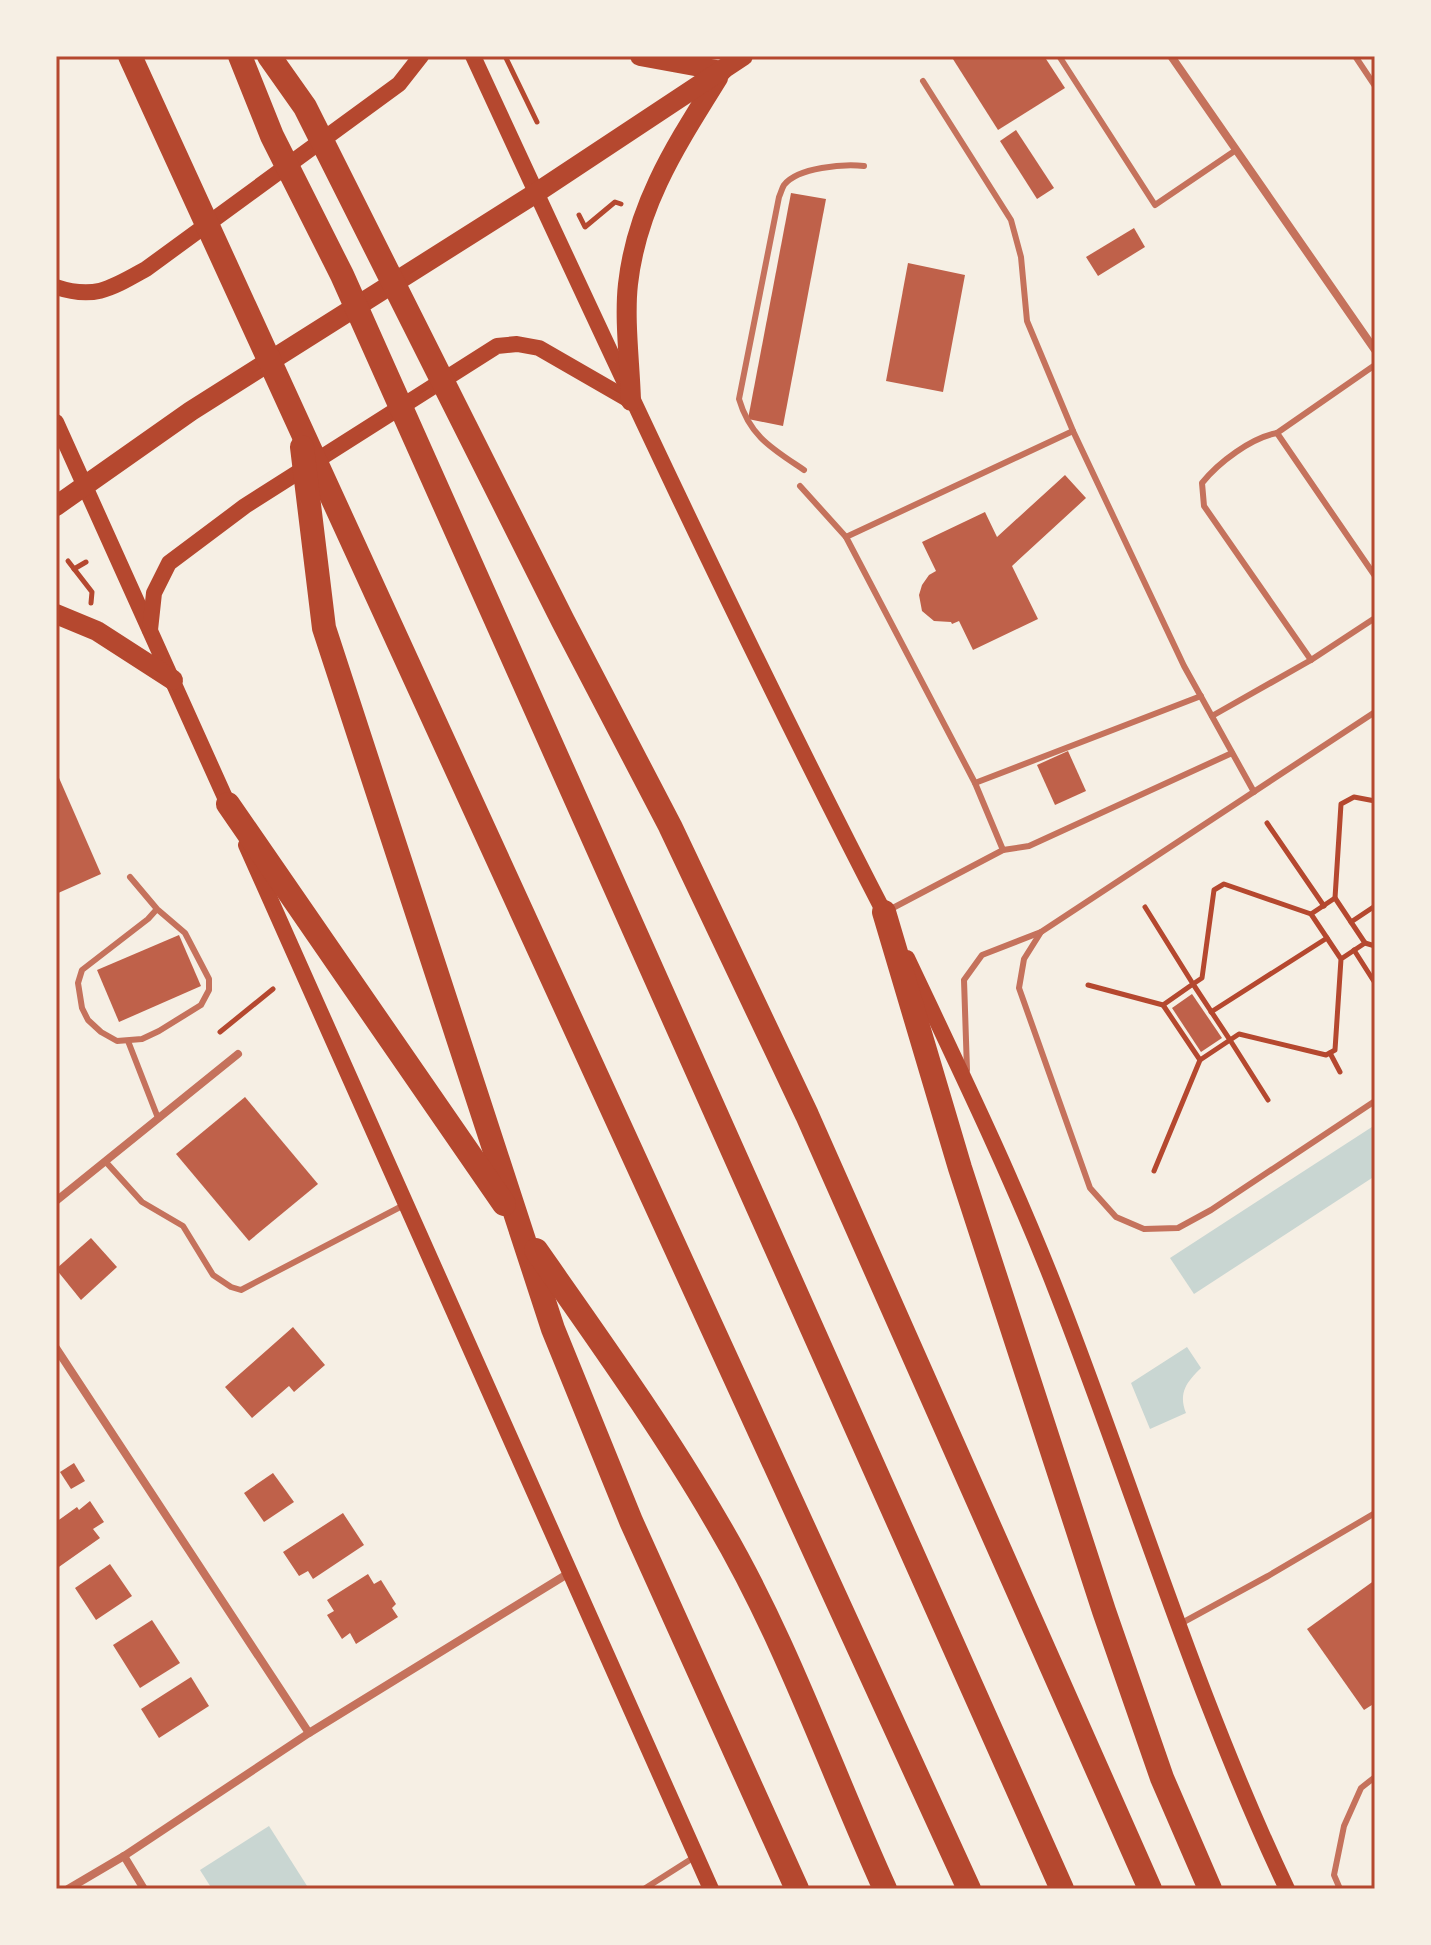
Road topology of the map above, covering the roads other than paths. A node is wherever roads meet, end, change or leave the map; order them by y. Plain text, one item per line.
1 (130, 56) edge
2 (240, 56) edge
3 (269, 56) edge
4 (421, 56) edge
5 (473, 56) edge
6 (640, 56) edge
7 (743, 56) edge
8 (1059, 56) edge
9 (1171, 56) edge
10 (1355, 56) edge
11 (722, 71) junction
12 (923, 81) dead end
13 (1375, 86) edge
14 (1236, 150) junction
15 (864, 166) dead end
16 (536, 193) junction
17 (56, 287) edge
18 (1375, 350) edge
19 (1375, 365) edge
20 (631, 401) junction
21 (56, 422) edge
22 (300, 425) junction
23 (1073, 431) junction
24 (1277, 433) junction
25 (804, 470) dead end
26 (85, 485) junction
27 (800, 486) dead end
28 (56, 506) edge
29 (846, 537) junction
30 (1375, 576) edge
31 (56, 614) edge
32 (1375, 618) edge
33 (150, 632) junction
34 (1311, 660) junction
35 (173, 680) junction
36 (1201, 696) junction
37 (1375, 712) edge
38 (1212, 716) junction
39 (1232, 753) junction
40 (975, 783) junction
41 (1254, 792) junction
42 (228, 804) junction
43 (1003, 850) junction
44 (130, 877) dead end
45 (157, 909) junction
46 (884, 912) junction
47 (1041, 932) junction
48 (128, 1041) junction
49 (238, 1054) dead end
50 (967, 1086) junction
51 (1375, 1101) edge
52 (158, 1118) junction
53 (105, 1161) junction
54 (56, 1201) edge
55 (408, 1203) junction
56 (56, 1348) edge
57 (1375, 1513) edge
58 (569, 1573) junction
59 (1178, 1624) junction
60 (309, 1733) junction
61 (1375, 1777) edge
62 (124, 1856) junction
63 (696, 1856) junction
64 (1146, 1881) edge
65 (68, 1889) edge
66 (144, 1889) edge
67 (644, 1889) edge
68 (711, 1889) edge
69 (797, 1889) edge
70 (885, 1889) edge
71 (969, 1889) edge
72 (1062, 1889) edge
73 (1210, 1889) edge
74 (1287, 1889) edge
75 (1340, 1889) edge

1 - 22 highway
2 - 72 highway
3 - 64 highway
4 - 17 main road
5 - 16 main road
6 - 11 main road
7 - 11 main road
8 - 14 lane
9 - 14 street
10 - 13 lane
11 - 16 main road
11 - 20 main road
12 - 23 lane
14 - 18 street
15 - 25 lane
16 - 20 main road
16 - 26 main road
19 - 24 lane
20 - 33 main road
20 - 46 main road
21 - 26 main road
22 - 69 highway
22 - 71 highway
23 - 29 lane
23 - 36 lane
24 - 30 lane
24 - 34 lane
26 - 28 main road
26 - 33 main road
27 - 29 lane
29 - 40 lane
31 - 35 main road
32 - 34 lane
33 - 35 main road
34 - 38 lane
35 - 42 main road
36 - 38 lane
36 - 40 lane
37 - 41 lane
38 - 39 lane
39 - 41 lane
39 - 43 lane
40 - 43 lane
41 - 47 lane
42 - 55 main road
42 - 70 highway
43 - 46 lane
44 - 45 lane
45 - 48 lane
45 - 48 lane
46 - 50 main road
46 - 73 highway
47 - 50 lane
47 - 51 lane
48 - 52 lane
49 - 52 street
50 - 59 main road
52 - 53 street
53 - 54 street
53 - 55 lane
55 - 58 main road
56 - 60 street
57 - 59 lane
58 - 60 street
58 - 63 main road
59 - 74 main road
60 - 62 street
61 - 75 lane
62 - 65 street
62 - 66 street
63 - 67 lane
63 - 68 main road

